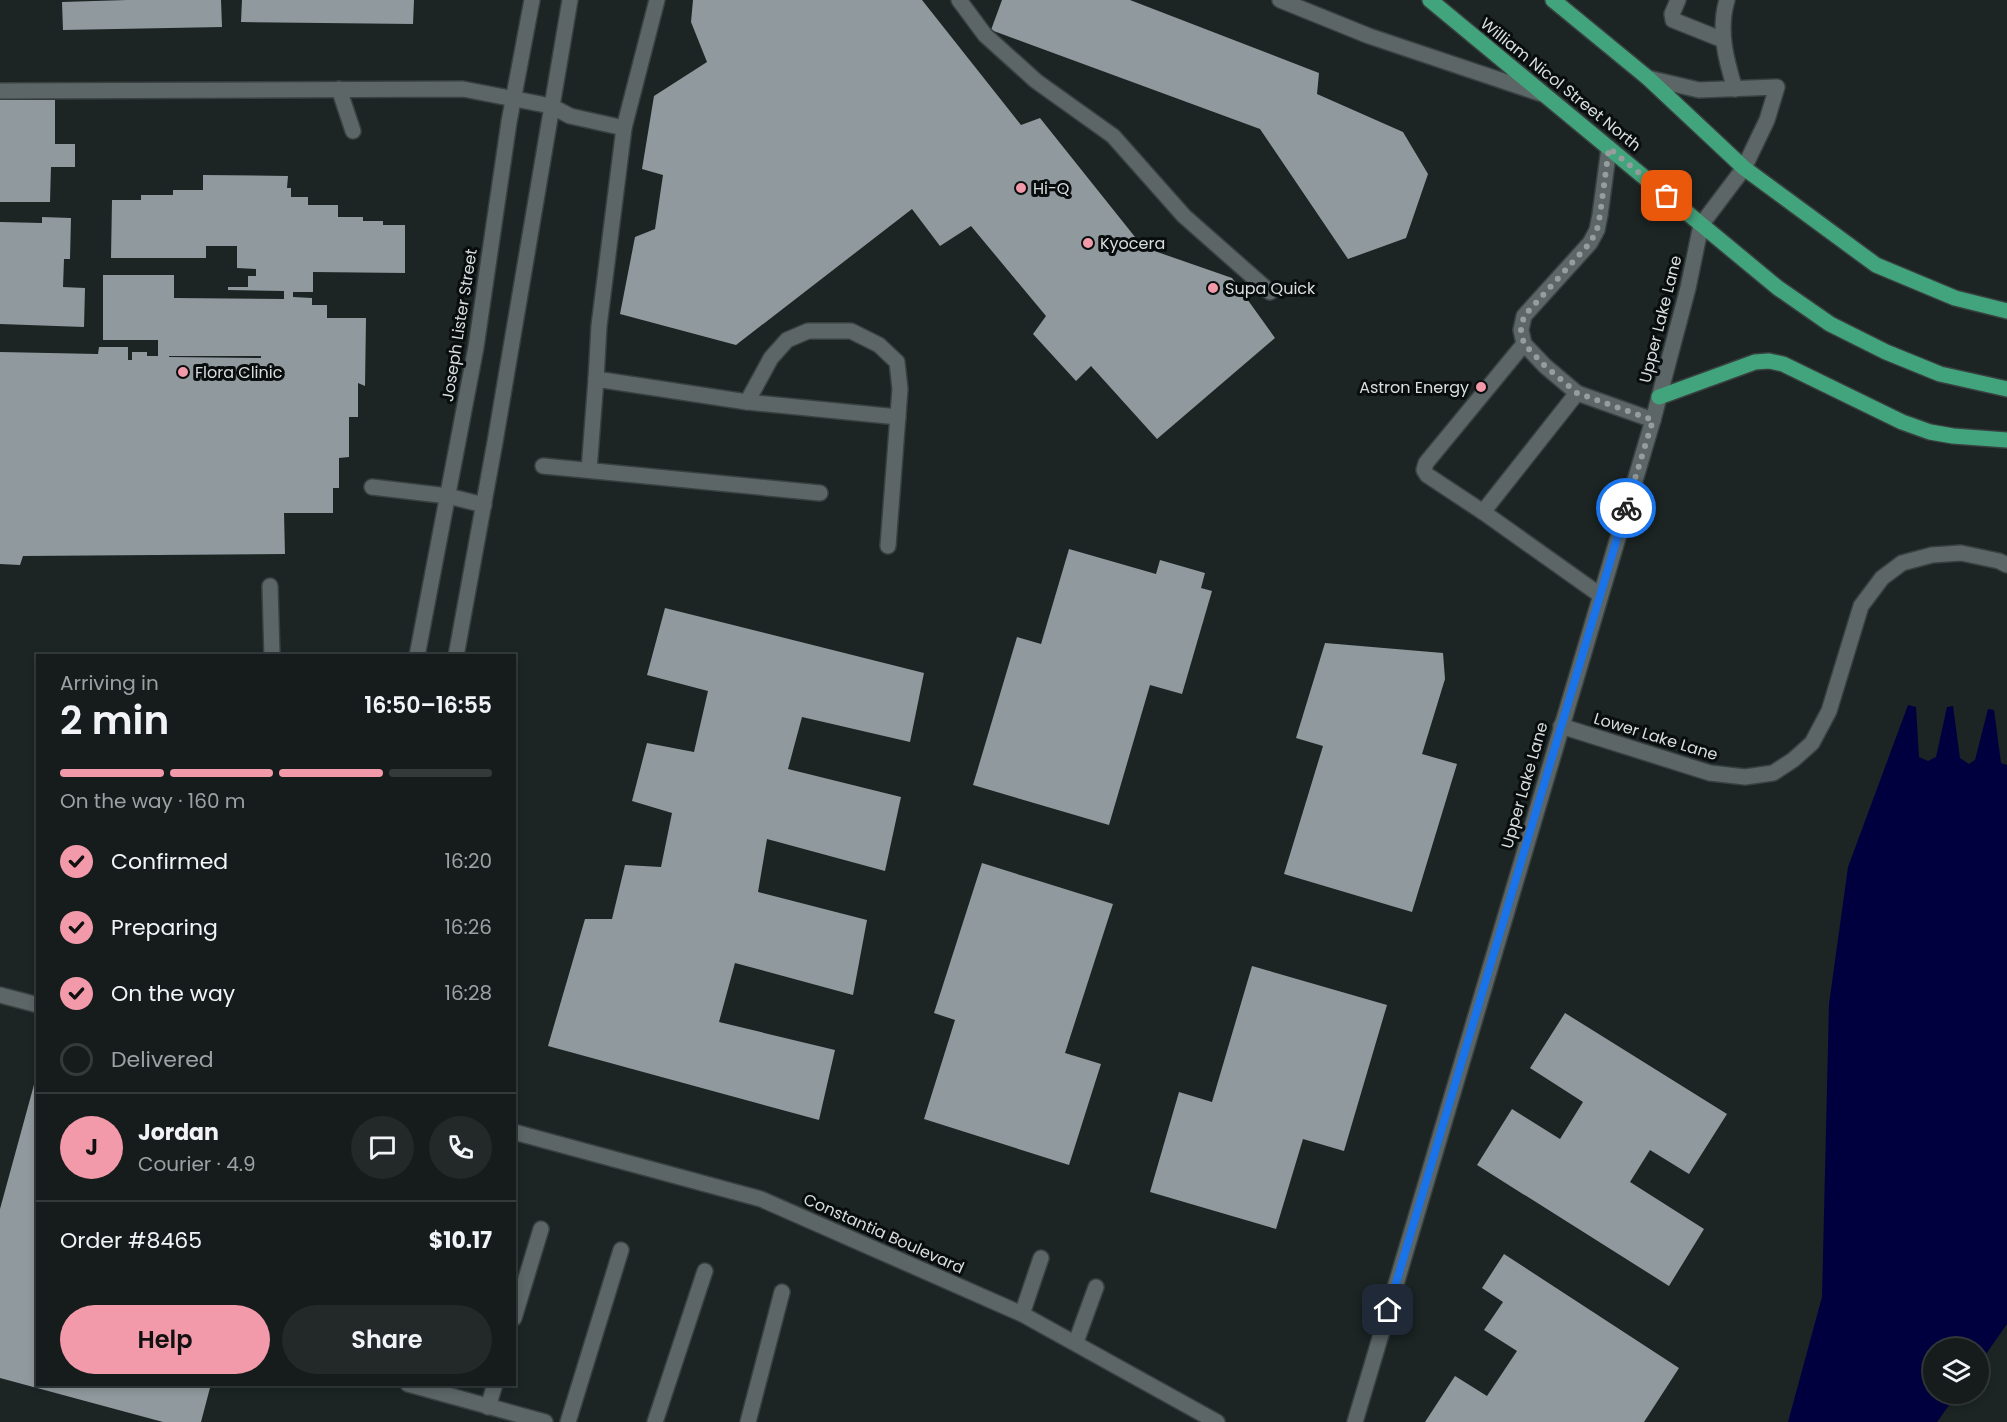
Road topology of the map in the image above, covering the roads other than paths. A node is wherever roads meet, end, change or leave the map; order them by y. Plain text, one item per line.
1 (532, 0) edge
2 (570, 0) edge
3 (657, 0) edge
4 (959, 0) edge
5 (1280, 0) edge
6 (1430, 0) edge
7 (1553, 0) edge
8 (1677, 0) edge
9 (1727, 0) edge
10 (1723, 40) junction
11 (1648, 78) junction
12 (339, 89) junction
13 (1735, 89) junction
14 (0, 91) edge
15 (1542, 94) junction
16 (514, 98) junction
17 (551, 106) junction
18 (624, 128) junction
19 (353, 131) dead end
20 (1609, 148) junction
21 (1744, 168) junction
22 (1701, 225) junction
23 (1270, 292) dead end
24 (2007, 311) edge
25 (1524, 344) junction
26 (596, 380) junction
27 (2007, 389) edge
28 (1577, 393) junction
29 (1659, 397) junction
30 (747, 402) junction
31 (898, 417) junction
32 (1653, 420) junction
33 (2007, 440) edge
34 (543, 466) dead end
35 (589, 470) junction
36 (372, 487) dead end
37 (820, 493) dead end
38 (448, 496) junction
39 (484, 505) junction
40 (1484, 512) junction
41 (888, 546) dead end
42 (2007, 565) edge
43 (270, 586) dead end
44 (1600, 596) junction
45 (272, 654) edge
46 (417, 654) edge
47 (456, 654) edge
48 (1561, 726) junction
49 (0, 995) edge
50 (36, 1004) edge
51 (516, 1133) edge
52 (540, 1229) dead end
53 (621, 1250) dead end
54 (1041, 1258) dead end
55 (705, 1271) dead end
56 (1096, 1287) dead end
57 (782, 1292) dead end
58 (516, 1311) edge
59 (1023, 1314) junction
60 (1076, 1342) junction
61 (415, 1386) edge
62 (494, 1386) edge
63 (488, 1407) junction
64 (545, 1422) edge
65 (568, 1422) edge
66 (655, 1422) edge
67 (748, 1422) edge
68 (1217, 1422) edge
69 (1355, 1422) edge

1 - 16 street, Joseph Lister Street
2 - 17 street
3 - 18 street
4 - 23 street
5 - 15 street
6 - 15 main road, William Nicol Street North
7 - 11 main road
8 - 10 street
9 - 10 street
10 - 13 street
11 - 13 street
11 - 21 main road
12 - 14 street
12 - 16 street
12 - 19 street
13 - 21 street, Upper Lake Lane
15 - 20 main road, William Nicol Street North
16 - 17 street
16 - 38 street, Joseph Lister Street
17 - 18 street
17 - 39 street
18 - 26 street
20 - 22 main road, William Nicol Street North
20 - 25 street
21 - 22 street, Upper Lake Lane
21 - 24 main road
22 - 27 main road, William Nicol Street North
22 - 29 street, Upper Lake Lane
25 - 28 street
25 - 40 street
26 - 30 street
26 - 35 street
28 - 32 street
28 - 40 street
29 - 32 street, Upper Lake Lane
29 - 33 main road
30 - 31 street
30 - 31 street
31 - 41 street
32 - 44 street, Upper Lake Lane
34 - 35 street
35 - 37 street
36 - 38 street
38 - 39 street
38 - 46 street, Joseph Lister Street
39 - 47 street
40 - 44 street
42 - 48 street, Lower Lake Lane
43 - 45 street
44 - 48 street, Upper Lake Lane
48 - 69 street, Upper Lake Lane
49 - 50 street
51 - 59 street, Constantia Boulevard
52 - 58 street
53 - 65 street
54 - 59 street
55 - 66 street
56 - 60 street
57 - 67 street
59 - 60 street, Constantia Boulevard
60 - 68 street, Constantia Boulevard
61 - 63 street
62 - 63 street
63 - 64 street

